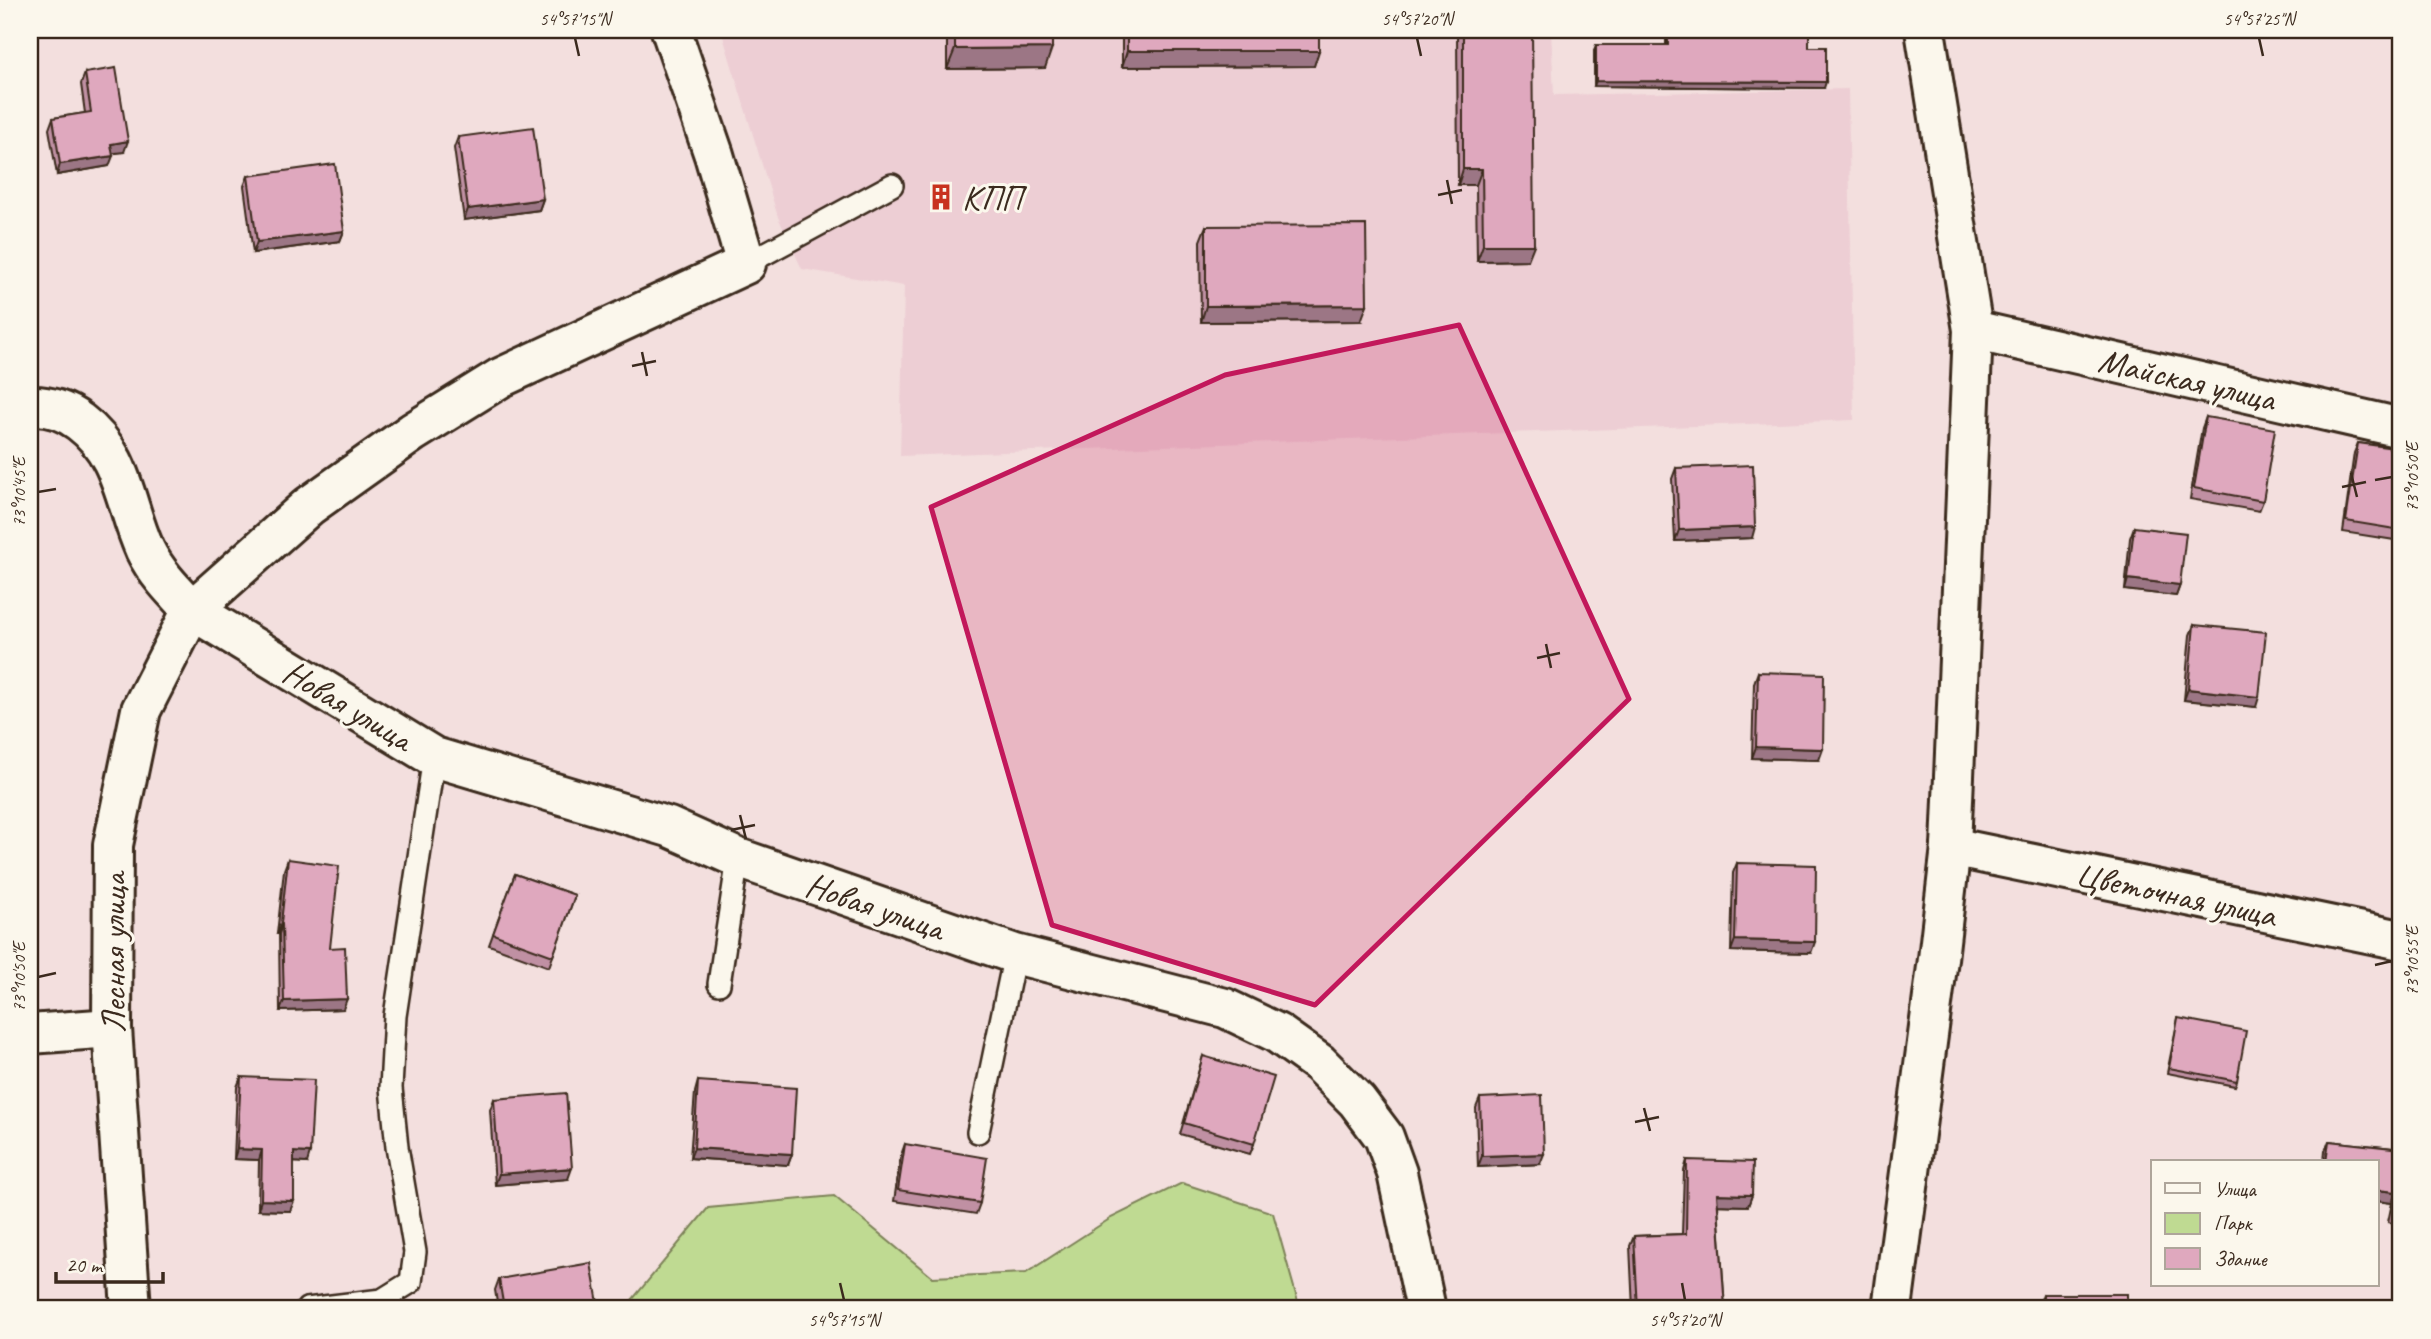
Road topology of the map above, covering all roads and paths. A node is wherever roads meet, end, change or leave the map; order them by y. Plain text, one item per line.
1 (671, 30) edge
2 (1925, 30) edge
3 (892, 186) dead end
4 (746, 264) junction
5 (1973, 330) junction
6 (30, 406) edge
7 (2401, 428) edge
8 (191, 610) junction
9 (434, 757) junction
10 (1951, 847) junction
11 (738, 858) junction
12 (2401, 940) edge
13 (1015, 954) junction
14 (719, 984) dead end
15 (112, 1028) junction
16 (30, 1034) edge
17 (978, 1132) dead end
18 (131, 1309) edge
19 (307, 1309) edge
20 (1426, 1309) edge
21 (1892, 1309) edge

1 - 4 street
2 - 5 street
3 - 4 lane
4 - 8 street
5 - 7 street, Майская улица
5 - 10 street
6 - 8 street, Новая улица
8 - 9 street, Новая улица
8 - 15 street, Лесная улица
9 - 11 street, Новая улица
9 - 19 lane
10 - 12 street, Цветочная улица
10 - 21 street
11 - 13 street, Новая улица
11 - 14 lane
13 - 17 lane
13 - 20 street, Новая улица
15 - 16 street
15 - 18 street, Лесная улица

